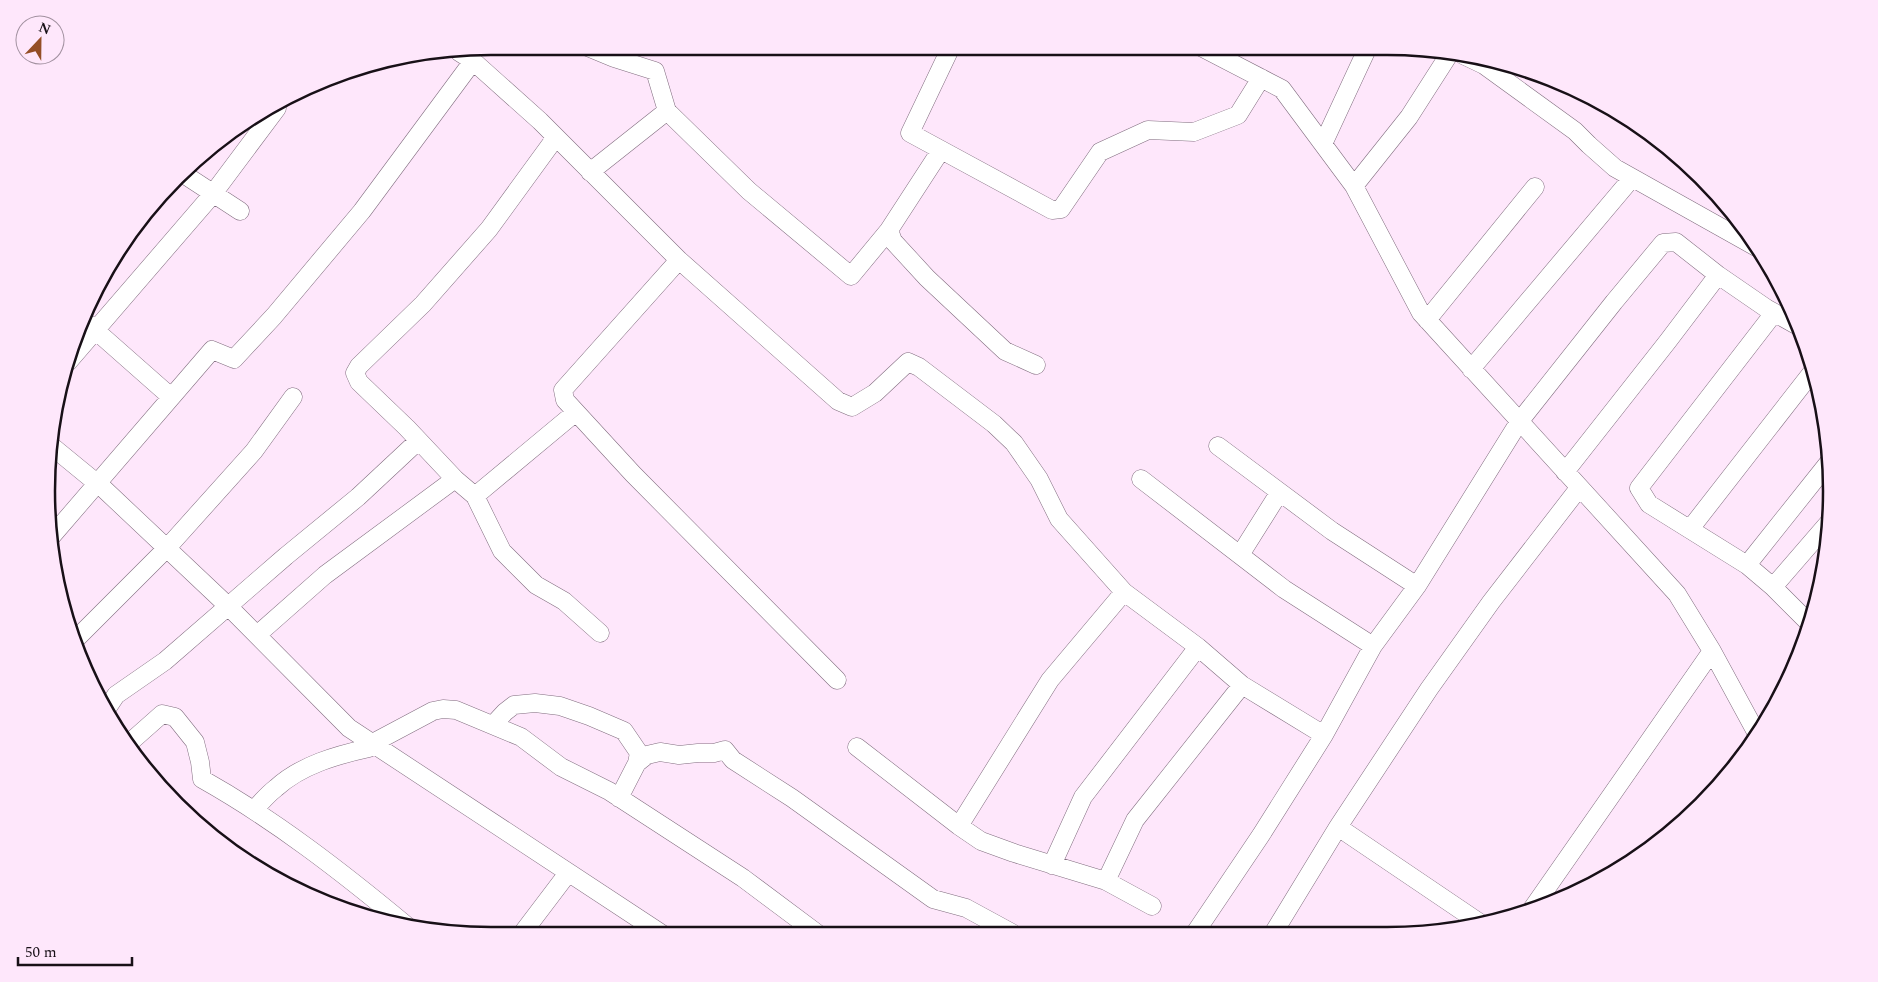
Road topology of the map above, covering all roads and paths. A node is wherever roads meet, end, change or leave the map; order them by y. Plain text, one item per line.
1 (610, 55) edge
2 (947, 55) edge
3 (1216, 55) edge
4 (1364, 55) edge
5 (466, 56) edge
6 (1446, 59) edge
7 (1486, 67) edge
8 (1261, 78) junction
9 (667, 111) junction
10 (272, 114) edge
11 (556, 137) junction
12 (1323, 144) junction
13 (941, 150) junction
14 (590, 172) junction
15 (188, 178) edge
16 (1632, 178) junction
17 (1354, 186) junction
18 (1535, 187) dead end
19 (212, 194) junction
20 (240, 212) dead end
21 (888, 230) junction
22 (1743, 240) edge
23 (679, 260) junction
24 (1718, 275) junction
25 (1774, 312) junction
26 (1427, 320) junction
27 (1788, 320) edge
28 (91, 326) edge
29 (82, 340) edge
30 (1036, 365) dead end
31 (1471, 369) junction
32 (1808, 378) edge
33 (171, 396) junction
34 (293, 397) dead end
35 (576, 412) junction
36 (1519, 422) junction
37 (418, 440) junction
38 (1218, 446) dead end
39 (57, 451) edge
40 (1822, 470) edge
41 (1565, 472) junction
42 (455, 479) junction
43 (1142, 479) dead end
44 (98, 484) junction
45 (1579, 488) junction
46 (1279, 493) junction
47 (475, 496) junction
48 (1690, 529) junction
49 (57, 530) edge
50 (1821, 532) edge
51 (167, 548) junction
52 (1240, 555) junction
53 (1746, 565) junction
54 (1417, 586) junction
55 (1773, 587) junction
56 (1124, 592) junction
57 (228, 606) junction
58 (1804, 618) edge
59 (600, 633) dead end
60 (80, 635) edge
61 (257, 635) junction
62 (1373, 646) junction
63 (1198, 647) junction
64 (1712, 651) junction
65 (837, 680) dead end
66 (1242, 685) junction
67 (110, 704) edge
68 (493, 725) junction
69 (1754, 727) edge
70 (1324, 735) junction
71 (133, 740) edge
72 (372, 744) junction
73 (857, 747) dead end
74 (636, 763) junction
75 (619, 798) junction
76 (254, 810) junction
77 (959, 826) junction
78 (1338, 827) junction
79 (1052, 865) junction
80 (568, 873) junction
81 (1106, 881) junction
82 (1538, 900) edge
83 (1152, 906) dead end
84 (395, 916) edge
85 (1474, 919) edge
86 (527, 927) edge
87 (651, 927) edge
88 (808, 927) edge
89 (1001, 927) edge
90 (1199, 927) edge
91 (1277, 927) edge

1 - 9 street
2 - 13 street
3 - 8 street
4 - 12 street
5 - 11 street
5 - 33 street
6 - 17 street
7 - 16 street
8 - 12 street
8 - 13 street
9 - 14 street
9 - 21 street
10 - 19 street
11 - 14 street
11 - 37 street
12 - 17 street
13 - 21 street
14 - 23 street
15 - 19 street
16 - 22 street
16 - 31 street
17 - 26 street
18 - 26 street
19 - 20 street
19 - 28 street
21 - 30 street
23 - 35 street
23 - 56 street
24 - 25 street
24 - 36 street
24 - 41 street
25 - 27 street
25 - 48 street
26 - 31 street
28 - 29 street
28 - 33 street
31 - 36 street
32 - 48 street
33 - 44 street
34 - 51 street
35 - 47 street
35 - 65 street
36 - 41 street
36 - 54 street
37 - 42 street
37 - 57 street
38 - 46 street
39 - 44 street
40 - 53 street
41 - 45 street
42 - 47 street
42 - 61 street
43 - 52 street
44 - 49 street
44 - 51 street
45 - 64 street
45 - 78 street
46 - 52 street
46 - 54 street
47 - 59 street
48 - 53 street
50 - 55 street
51 - 57 street
51 - 60 street
52 - 62 street
53 - 55 street
54 - 62 street
55 - 58 street
56 - 63 street
56 - 77 street
57 - 61 street
57 - 67 street
61 - 72 street
62 - 70 street
63 - 66 street
63 - 79 street
64 - 69 street
64 - 82 street
66 - 70 street
66 - 81 street
68 - 72 street
68 - 74 street
68 - 75 street
70 - 90 street
71 - 76 street
72 - 76 street
72 - 80 street
73 - 77 street
74 - 75 street
74 - 89 street
75 - 88 street
76 - 84 street
77 - 79 street
78 - 85 street
78 - 91 street
79 - 81 street
80 - 86 street
80 - 87 street
81 - 83 street

